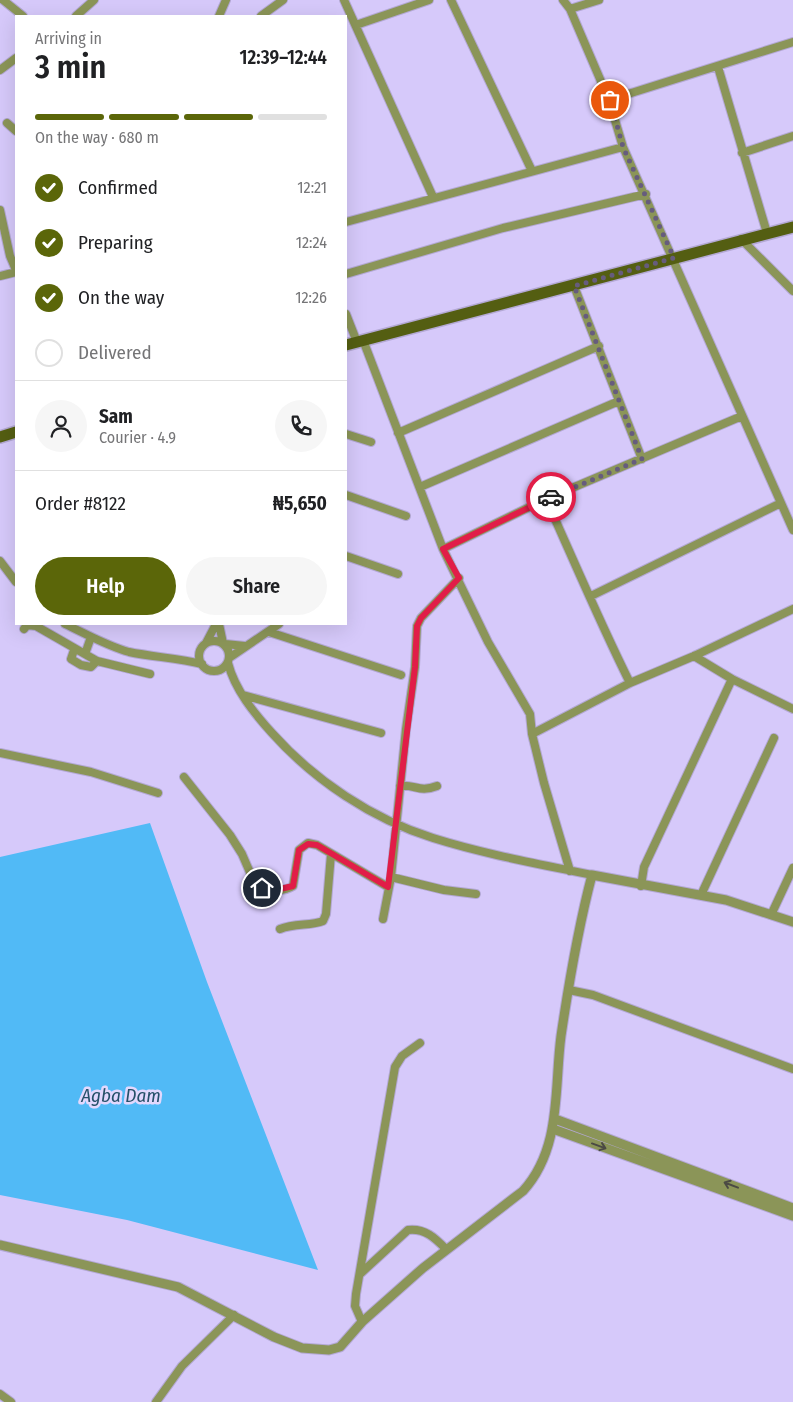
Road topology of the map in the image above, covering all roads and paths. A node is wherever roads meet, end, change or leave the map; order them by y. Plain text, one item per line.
1 (3, 0) edge
2 (94, 0) edge
3 (226, 0) edge
4 (283, 0) edge
5 (344, 0) edge
6 (429, 0) edge
7 (450, 0) edge
8 (564, 0) edge
9 (599, 0) edge
10 (570, 9) junction
11 (22, 15) edge
12 (77, 15) edge
13 (219, 15) edge
14 (262, 15) edge
15 (356, 25) junction
16 (793, 42) edge
17 (15, 59) edge
18 (718, 67) junction
19 (0, 70) edge
20 (610, 100) junction
21 (7, 123) dead end
22 (15, 130) edge
23 (793, 136) edge
24 (623, 147) junction
25 (742, 153) junction
26 (532, 171) junction
27 (646, 194) junction
28 (433, 197) junction
29 (0, 210) edge
30 (347, 222) edge
31 (793, 227) edge
32 (767, 233) junction
33 (741, 240) junction
34 (674, 258) junction
35 (15, 268) edge
36 (15, 271) edge
37 (347, 274) edge
38 (0, 276) edge
39 (574, 286) junction
40 (793, 291) edge
41 (347, 317) edge
42 (356, 342) edge
43 (599, 346) junction
44 (619, 401) junction
45 (742, 416) junction
46 (15, 432) edge
47 (398, 432) junction
48 (347, 434) edge
49 (0, 437) edge
50 (371, 442) dead end
51 (642, 459) junction
52 (420, 487) junction
53 (347, 495) edge
54 (546, 499) junction
55 (781, 503) junction
56 (406, 516) dead end
57 (793, 530) edge
58 (443, 549) junction
59 (347, 556) edge
60 (0, 561) edge
61 (398, 574) dead end
62 (459, 578) junction
63 (15, 581) edge
64 (591, 596) junction
65 (793, 609) edge
66 (67, 625) edge
67 (216, 625) edge
68 (217, 625) edge
69 (278, 625) edge
70 (24, 629) dead end
71 (269, 632) junction
72 (91, 637) junction
73 (206, 643) junction
74 (224, 644) junction
75 (245, 646) junction
76 (74, 650) junction
77 (200, 650) junction
78 (84, 654) junction
79 (694, 656) junction
80 (182, 658) junction
81 (97, 661) junction
82 (229, 661) junction
83 (202, 664) junction
84 (218, 670) junction
85 (150, 674) dead end
86 (401, 674) dead end
87 (232, 679) junction
88 (732, 679) junction
89 (630, 683) junction
90 (243, 695) junction
91 (793, 709) edge
92 (381, 733) dead end
93 (532, 734) junction
94 (774, 738) dead end
95 (0, 753) edge
96 (184, 777) dead end
97 (400, 786) junction
98 (438, 786) dead end
99 (158, 793) dead end
100 (396, 822) junction
101 (332, 854) junction
102 (793, 868) edge
103 (570, 871) junction
104 (592, 876) junction
105 (391, 877) junction
106 (641, 886) junction
107 (388, 887) junction
108 (476, 894) dead end
109 (701, 895) junction
110 (771, 916) junction
111 (383, 919) dead end
112 (793, 922) edge
113 (280, 929) dead end
114 (569, 990) junction
115 (420, 1043) dead end
116 (793, 1069) edge
117 (554, 1118) junction
118 (553, 1129) junction
119 (793, 1208) edge
120 (793, 1216) edge
121 (0, 1245) edge
122 (446, 1249) junction
123 (360, 1274) junction
124 (234, 1315) junction
125 (362, 1322) junction
126 (0, 1394) edge
127 (11, 1402) edge
128 (156, 1402) edge

1 - 11 street
2 - 12 street
3 - 13 street
4 - 14 street
5 - 15 street
6 - 15 street
7 - 26 street
8 - 10 street
9 - 10 street
10 - 20 street
15 - 28 street
16 - 18 street
17 - 19 street
18 - 20 street
18 - 25 street
20 - 24 street
21 - 22 street
23 - 25 street
24 - 26 street
24 - 27 street
25 - 32 street
26 - 28 street
27 - 34 street
27 - 37 street
28 - 30 street
29 - 35 street
31 - 32 main road
32 - 33 main road
33 - 34 main road
33 - 40 street
34 - 39 main road
34 - 45 street
36 - 38 street
39 - 42 main road
39 - 43 street
41 - 42 street
42 - 47 street
43 - 44 street
43 - 47 street
44 - 51 street
44 - 52 street
45 - 51 street
45 - 55 street
46 - 49 main road
47 - 52 street
48 - 50 street
51 - 54 street
52 - 58 street
53 - 56 street
54 - 58 street
54 - 64 street
55 - 57 street
55 - 64 street
58 - 62 street
59 - 61 street
60 - 63 street
62 - 93 street
62 - 97 street
64 - 89 street
65 - 79 street
66 - 72 street
67 - 73 street
68 - 74 street
69 - 71 street
70 - 76 street
71 - 75 street
71 - 86 street
72 - 78 street
72 - 80 street
73 - 74 street
73 - 77 street
74 - 75 street
74 - 82 street
75 - 82 street
76 - 78 street
76 - 81 street
77 - 80 street
77 - 83 street
78 - 81 street
79 - 88 street
79 - 89 street
80 - 83 street
81 - 85 street
82 - 84 street
82 - 87 street
83 - 84 street
84 - 87 street
87 - 90 street
88 - 91 street
88 - 106 street
89 - 93 street
90 - 92 street
90 - 100 street
93 - 103 street
94 - 109 street
95 - 99 street
96 - 101 street
97 - 98 street
97 - 100 street
100 - 103 street
100 - 105 street
101 - 107 street
101 - 113 street
102 - 110 street
103 - 104 street
104 - 106 street
104 - 114 street
105 - 107 street
105 - 108 street
106 - 109 street
107 - 111 street
109 - 110 street
110 - 112 street
114 - 116 street
114 - 117 street
115 - 123 street
117 - 118 street
119 -> 117 street
118 -> 120 street
118 - 122 street
121 - 124 street
122 - 123 street
122 - 125 street
123 - 125 street
124 - 125 street
124 - 128 street
126 - 127 street

